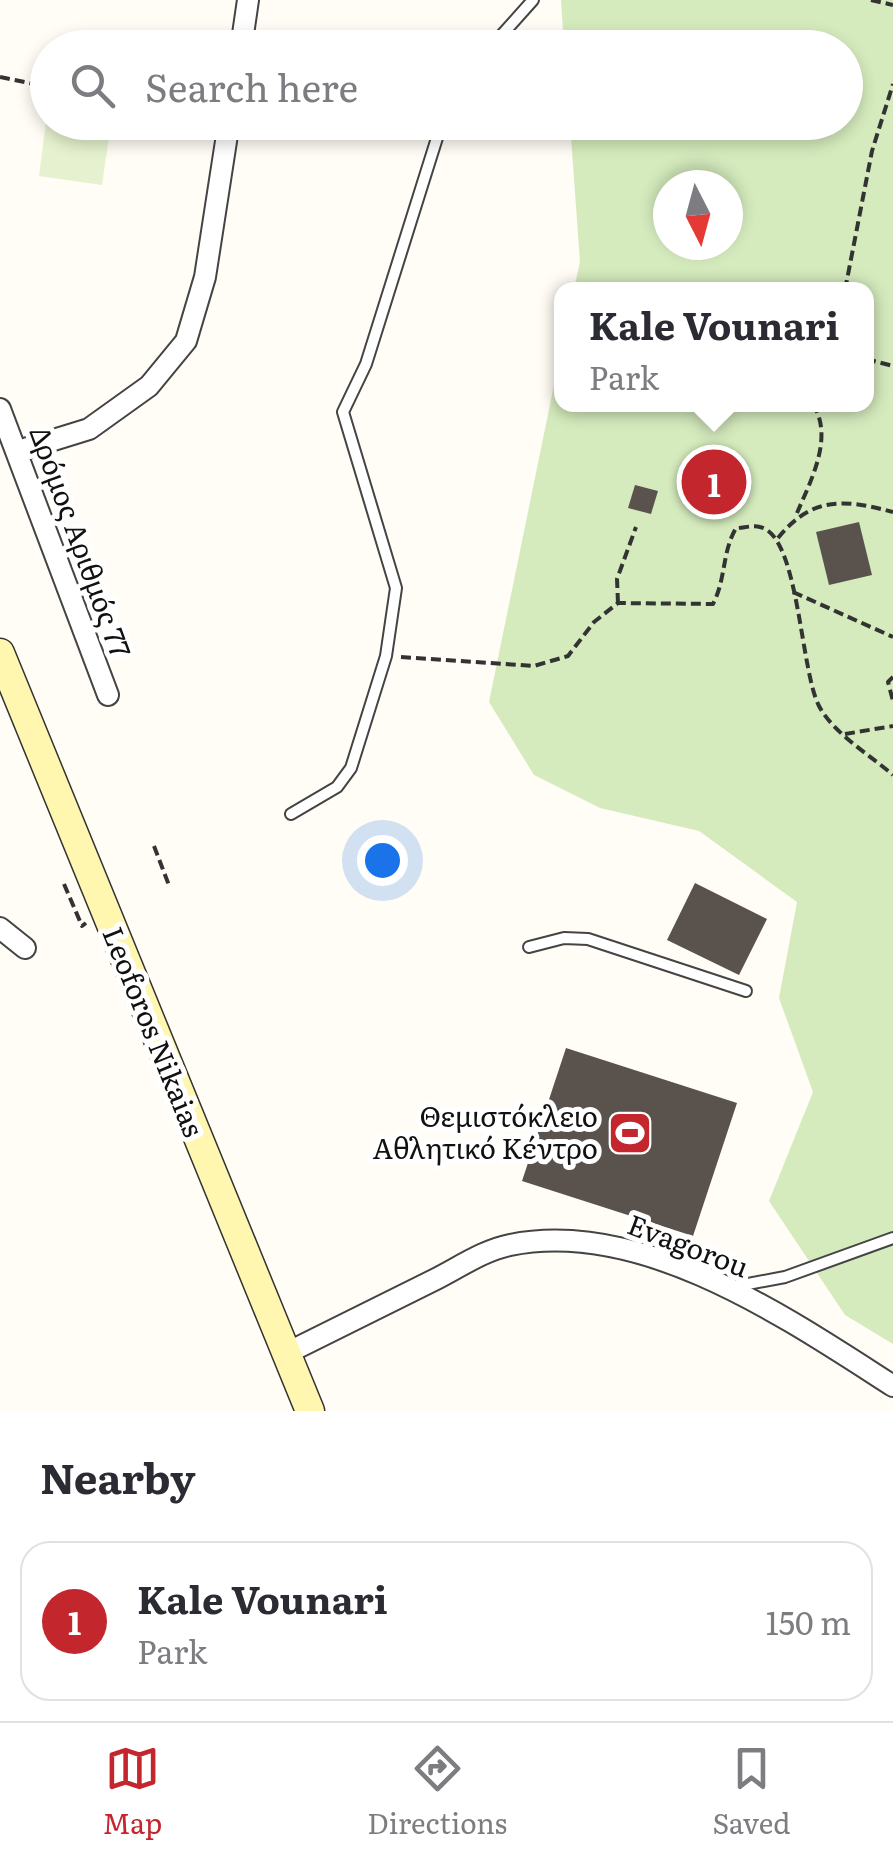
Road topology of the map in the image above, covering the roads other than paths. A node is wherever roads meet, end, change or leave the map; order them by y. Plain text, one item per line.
1 (248, 0) edge
2 (532, 0) edge
3 (244, 30) edge
4 (506, 30) edge
5 (226, 140) edge
6 (436, 140) edge
7 (0, 409) edge
8 (18, 452) junction
9 (0, 652) edge
10 (108, 695) dead end
11 (291, 814) dead end
12 (0, 928) edge
13 (529, 947) dead end
14 (26, 948) dead end
15 (746, 991) dead end
16 (893, 1238) edge
17 (726, 1288) junction
18 (284, 1354) junction
19 (893, 1386) edge
20 (310, 1411) edge

1 - 3 street
2 - 4 lane
5 - 8 street
6 - 11 lane
7 - 8 street, Δρόμος Αριθμός 77
8 - 10 street, Δρόμος Αριθμός 77
9 - 18 main road, Leoforos Nikaias
12 - 14 street
13 - 15 lane
16 - 17 lane
17 - 18 street, Evagorou
17 - 19 street, Evagorou
18 - 20 main road, Leoforos Nikaias

